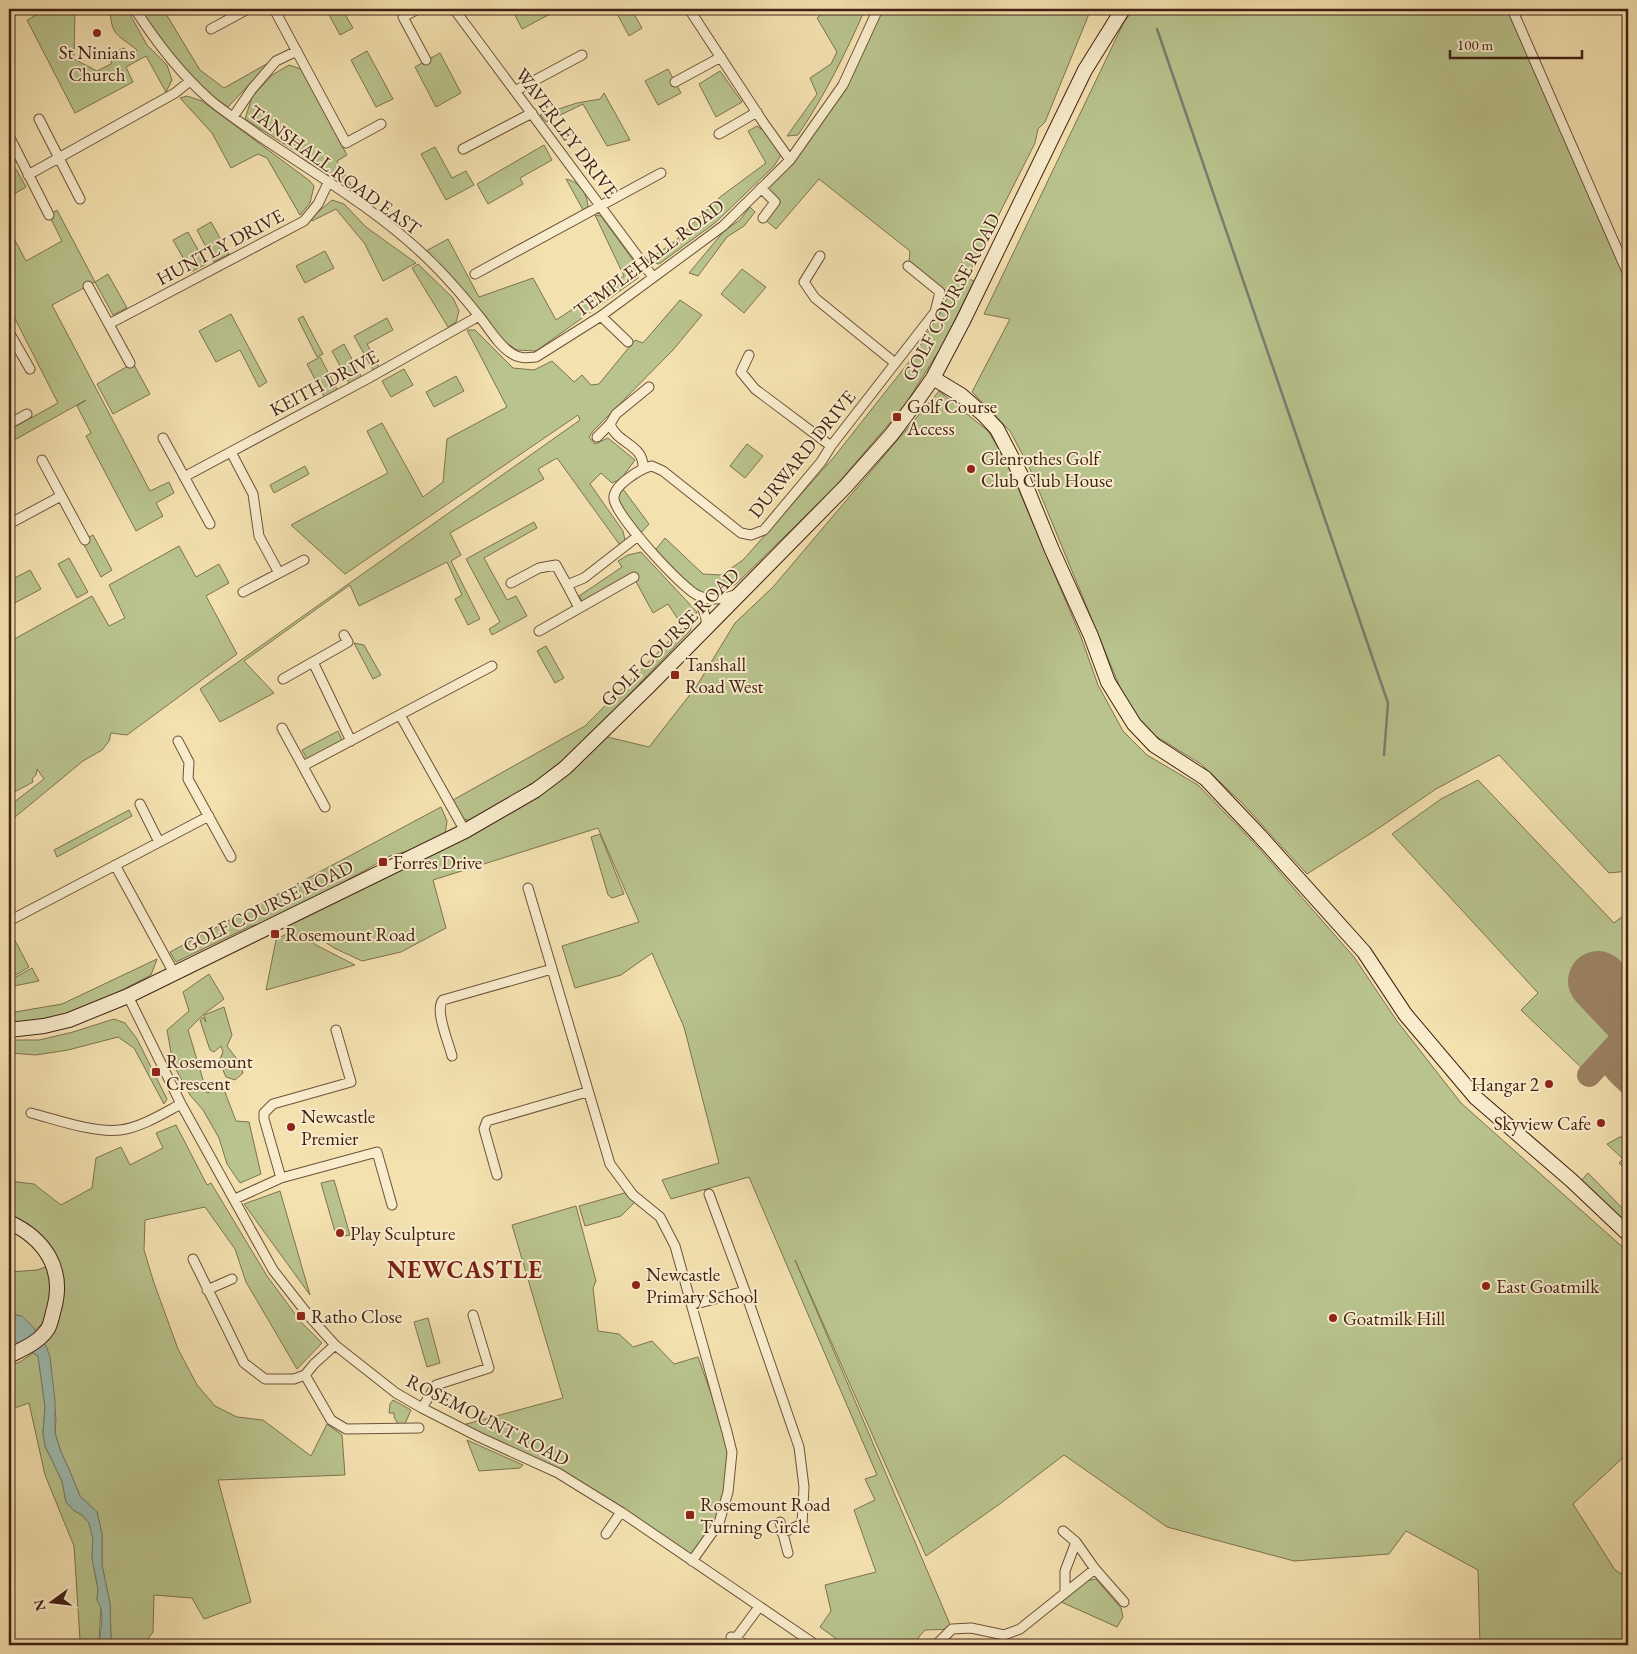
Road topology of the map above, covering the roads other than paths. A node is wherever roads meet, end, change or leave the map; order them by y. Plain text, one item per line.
1 (135, 9) edge
2 (248, 9) edge
3 (274, 9) edge
4 (418, 9) edge
5 (454, 9) edge
6 (689, 9) edge
7 (878, 9) edge
8 (1122, 9) edge
9 (1512, 9) edge
10 (211, 29) dead end
11 (297, 51) junction
12 (582, 55) dead end
13 (721, 57) junction
14 (426, 60) dead end
15 (190, 81) junction
16 (675, 82) dead end
17 (515, 91) junction
18 (757, 112) junction
19 (532, 113) junction
20 (233, 117) junction
21 (39, 119) dead end
22 (381, 124) dead end
23 (719, 134) dead end
24 (9, 136) edge
25 (463, 149) dead end
26 (59, 159) junction
27 (790, 160) junction
28 (661, 173) dead end
29 (28, 175) junction
30 (329, 181) junction
31 (761, 188) junction
32 (80, 199) dead end
33 (602, 206) junction
34 (48, 215) dead end
35 (763, 218) dead end
36 (820, 256) dead end
37 (908, 266) dead end
38 (475, 274) dead end
39 (1628, 274) edge
40 (653, 277) junction
41 (88, 286) dead end
42 (479, 316) junction
43 (601, 316) junction
44 (109, 324) junction
45 (9, 333) edge
46 (628, 342) dead end
47 (749, 355) dead end
48 (518, 357) joint
49 (130, 363) dead end
50 (894, 363) junction
51 (30, 369) dead end
52 (933, 378) junction
53 (650, 387) dead end
54 (27, 414) dead end
55 (9, 424) edge
56 (610, 424) junction
57 (597, 437) dead end
58 (163, 438) dead end
59 (830, 446) junction
60 (231, 452) junction
61 (42, 460) dead end
62 (643, 468) junction
63 (184, 477) junction
64 (61, 496) junction
65 (9, 524) edge
66 (210, 524) dead end
67 (638, 536) junction
68 (85, 540) dead end
69 (304, 560) dead end
70 (279, 573) junction
71 (634, 578) dead end
72 (511, 583) dead end
73 (567, 585) junction
74 (243, 592) dead end
75 (742, 592) junction
76 (699, 596) junction
77 (579, 608) junction
78 (706, 628) junction
79 (539, 632) dead end
80 (344, 635) dead end
81 (313, 662) junction
82 (492, 666) dead end
83 (283, 679) dead end
84 (400, 715) junction
85 (282, 728) dead end
86 (178, 741) dead end
87 (351, 741) junction
88 (303, 766) junction
89 (140, 804) dead end
90 (325, 807) dead end
91 (209, 816) junction
92 (465, 831) junction
93 (160, 842) junction
94 (231, 857) dead end
95 (115, 865) junction
96 (528, 888) dead end
97 (9, 921) edge
98 (552, 969) junction
99 (174, 973) junction
100 (128, 996) junction
101 (9, 1030) edge
102 (336, 1030) dead end
103 (452, 1056) dead end
104 (587, 1092) junction
105 (182, 1104) junction
106 (31, 1114) dead end
107 (497, 1175) dead end
108 (282, 1178) junction
109 (709, 1194) dead end
110 (234, 1199) junction
111 (392, 1205) dead end
112 (9, 1222) edge
113 (1628, 1234) edge
114 (193, 1259) dead end
115 (232, 1279) dead end
116 (207, 1290) junction
117 (745, 1291) junction
118 (692, 1306) junction
119 (473, 1315) dead end
120 (335, 1345) junction
121 (9, 1356) edge
122 (305, 1375) junction
123 (422, 1408) junction
124 (420, 1428) dead end
125 (621, 1512) junction
126 (780, 1522) dead end
127 (1063, 1531) dead end
128 (782, 1533) junction
129 (606, 1534) dead end
130 (1076, 1542) junction
131 (788, 1553) dead end
132 (692, 1561) junction
133 (1095, 1569) junction
134 (1065, 1592) junction
135 (1124, 1602) dead end
136 (759, 1607) junction
137 (745, 1645) edge
138 (816, 1645) edge
139 (936, 1645) edge

1 - 15 street, TANSHALL ROAD EAST
2 - 10 street
3 - 11 street
4 - 14 street
5 - 17 street, WAVERLEY DRIVE
6 - 13 street
7 - 27 street, TEMPLEHALL ROAD
8 - 52 street, GOLF COURSE ROAD
9 - 39 street
11 - 20 street
11 - 22 street
12 - 17 street
13 - 16 street
13 - 18 street
15 - 20 street, TANSHALL ROAD EAST
15 - 26 street
17 - 19 street, WAVERLEY DRIVE
18 - 23 street
18 - 27 street
19 - 25 street
19 - 33 street, WAVERLEY DRIVE
20 - 30 street, TANSHALL ROAD EAST
21 - 26 street
24 - 29 street
26 - 29 street
26 - 32 street
27 - 31 street, TEMPLEHALL ROAD
28 - 33 street
29 - 34 street
30 - 42 street, TANSHALL ROAD EAST
30 - 44 street, HUNTLY DRIVE
31 - 35 street
31 - 40 street, TEMPLEHALL ROAD
33 - 38 street
33 - 40 street, WAVERLEY DRIVE
36 - 50 street
37 - 50 street, DURWARD DRIVE
40 - 43 street, TEMPLEHALL ROAD
41 - 44 street
42 - 48 street, TANSHALL ROAD EAST
42 - 60 street, KEITH DRIVE
43 - 46 street
43 - 48 street, TEMPLEHALL ROAD
44 - 49 street
45 - 51 street
47 - 59 street
50 - 59 street, DURWARD DRIVE
52 - 75 street, GOLF COURSE ROAD
52 - 113 street
53 - 56 street
54 - 55 street
56 - 57 street
56 - 62 street
58 - 63 street
59 - 62 street, DURWARD DRIVE
60 - 63 street, KEITH DRIVE
60 - 70 street
61 - 64 street
62 - 67 street
63 - 66 street
64 - 65 street
64 - 68 street
67 - 73 street
67 - 76 street
69 - 70 street
70 - 74 street
71 - 77 street
72 - 73 street
73 - 77 street
75 - 76 street
75 - 78 street, GOLF COURSE ROAD
76 - 78 street
77 - 79 street
78 - 92 street, GOLF COURSE ROAD
80 - 81 street
81 - 83 street
81 - 87 street
82 - 84 street
84 - 87 street
84 - 92 street
85 - 88 street
86 - 91 street
87 - 88 street
88 - 90 street
89 - 93 street
91 - 93 street
91 - 94 street
92 - 99 street, GOLF COURSE ROAD
93 - 95 street
95 - 97 street
95 - 99 street
96 - 98 street
98 - 103 street
98 - 104 street
99 - 100 street, GOLF COURSE ROAD
100 - 101 street, GOLF COURSE ROAD
100 - 105 street, ROSEMOUNT ROAD
102 - 108 street
104 - 107 street
104 - 118 street
105 - 106 street
105 - 110 street, ROSEMOUNT ROAD
108 - 110 street
108 - 111 street
109 - 117 street
110 - 120 street, ROSEMOUNT ROAD
112 - 121 street
114 - 116 street
115 - 116 street
116 - 122 street
117 - 118 street
117 - 128 street
118 - 132 street
119 - 123 street
120 - 122 street
120 - 123 street, ROSEMOUNT ROAD
122 - 124 street
123 - 125 street, ROSEMOUNT ROAD
125 - 129 street
125 - 132 street, ROSEMOUNT ROAD
126 - 128 street
127 - 130 street
128 - 131 street
130 - 133 street
130 - 134 street
132 - 136 street, ROSEMOUNT ROAD
133 - 134 street
133 - 135 street
134 - 139 street
136 - 137 street
136 - 138 street, ROSEMOUNT ROAD

